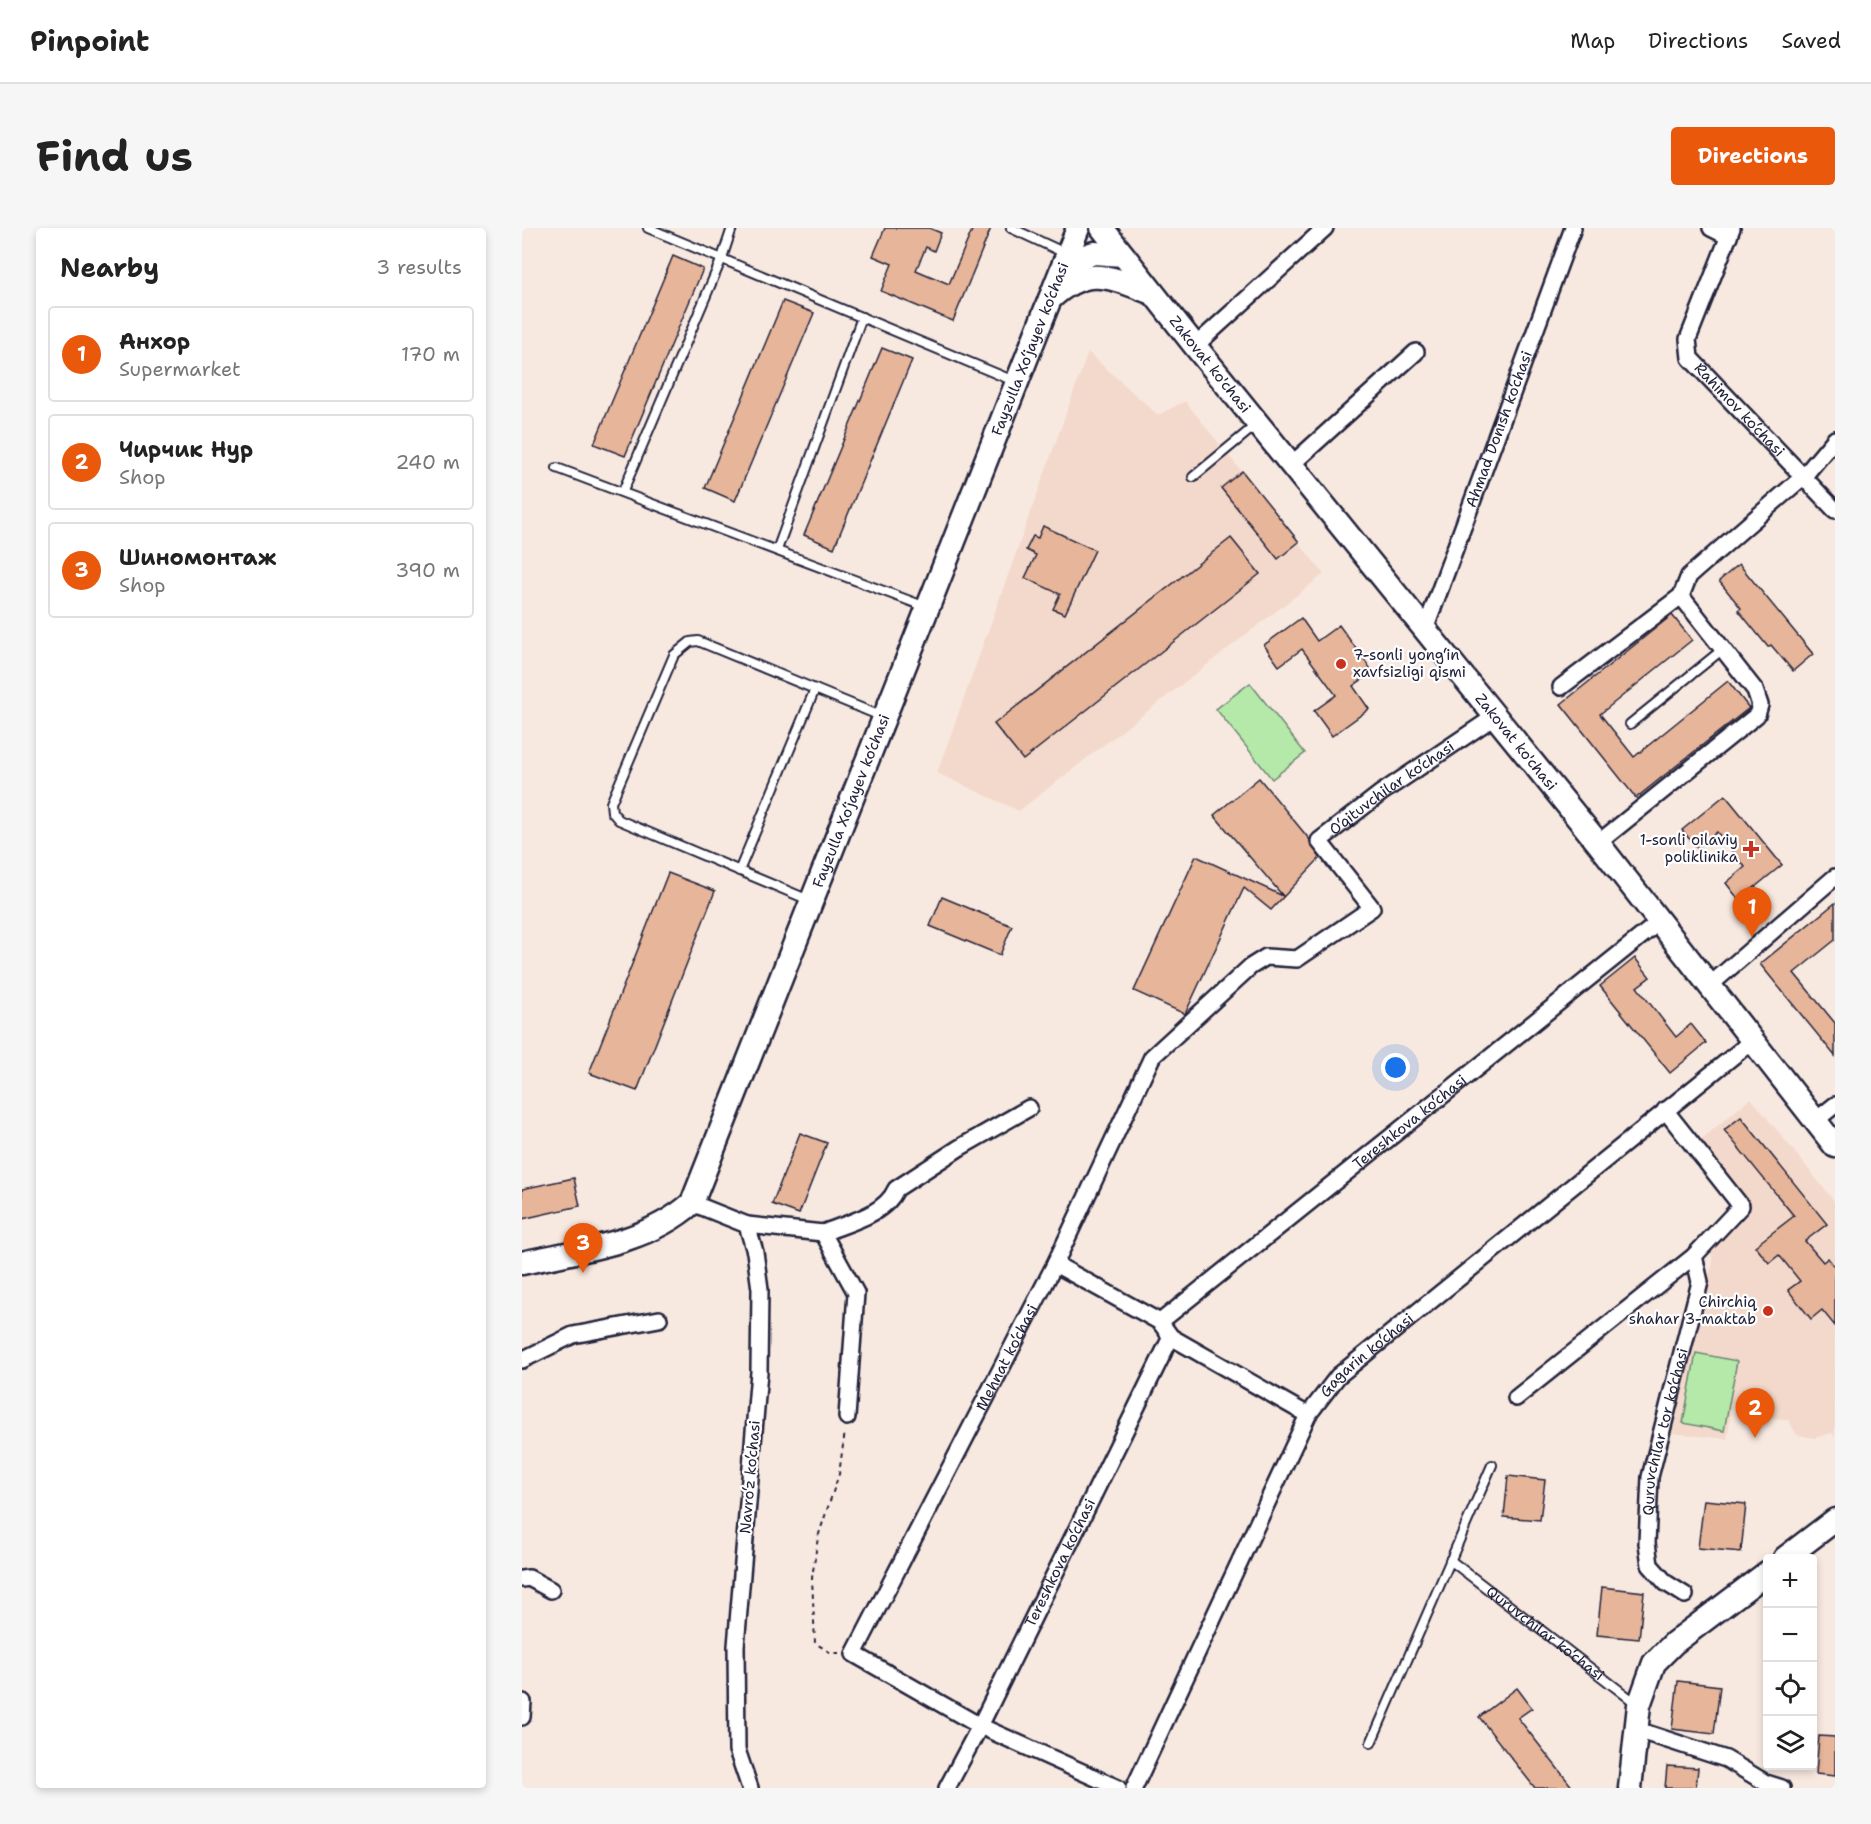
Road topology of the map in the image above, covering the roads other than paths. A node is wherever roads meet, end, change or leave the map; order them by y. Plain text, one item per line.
1 (648, 228) edge
2 (732, 228) edge
3 (1011, 228) edge
4 (1077, 228) edge
5 (1102, 228) edge
6 (1325, 228) edge
7 (1574, 228) edge
8 (1711, 228) edge
9 (1731, 233) edge
10 (1123, 255) junction
11 (722, 258) junction
12 (1066, 259) junction
13 (1154, 293) junction
14 (1049, 300) junction
15 (862, 317) junction
16 (1195, 346) junction
17 (1416, 352) dead end
18 (1017, 382) junction
19 (1257, 424) junction
20 (1835, 439) edge
21 (1291, 465) junction
22 (557, 468) dead end
23 (1804, 476) junction
24 (1193, 477) dead end
25 (623, 491) junction
26 (1835, 510) edge
27 (777, 550) junction
28 (1681, 596) junction
29 (927, 607) junction
30 (1425, 630) junction
31 (1723, 649) junction
32 (1561, 687) dead end
33 (815, 689) junction
34 (884, 717) junction
35 (1494, 717) junction
36 (1630, 724) dead end
37 (1598, 843) junction
38 (739, 870) junction
39 (1835, 877) edge
40 (812, 901) junction
41 (1659, 922) junction
42 (1709, 986) junction
43 (1752, 1041) junction
44 (1152, 1058) joint
45 (1835, 1105) edge
46 (1029, 1108) dead end
47 (1665, 1110) junction
48 (1815, 1121) junction
49 (1835, 1146) edge
50 (692, 1203) junction
51 (747, 1225) junction
52 (824, 1233) junction
53 (1694, 1256) junction
54 (522, 1263) edge
55 (1055, 1264) junction
56 (659, 1319) dead end
57 (1160, 1322) junction
58 (1171, 1337) junction
59 (522, 1360) edge
60 (1516, 1398) dead end
61 (1308, 1415) junction
62 (847, 1417) road end
63 (1492, 1465) dead end
64 (1835, 1520) edge
65 (1790, 1554) edge
66 (1450, 1560) junction
67 (1763, 1575) edge
68 (522, 1579) edge
69 (551, 1590) dead end
70 (1685, 1595) dead end
71 (1639, 1705) junction
72 (980, 1726) junction
73 (1637, 1731) junction
74 (1371, 1743) dead end
75 (750, 1788) edge
76 (947, 1788) edge
77 (1118, 1788) edge
78 (1134, 1788) edge
79 (1630, 1788) edge
80 (1782, 1788) edge

1 - 11 lane
2 - 11 lane
3 - 12 lane
4 - 12 main road, Fayzulla Xo‘jayev ko‘chasi
5 - 10 main road, Zakovat ko'chasi
6 - 16 street
7 - 30 street, Ahmad Donish ko‘chasi
8 - 9 street
9 - 23 street, Rahimov ko‘chasi
10 - 12 main road
10 - 13 main road, Zakovat ko'chasi
11 - 15 lane
11 - 25 lane
12 - 14 main road, Fayzulla Xo‘jayev ko‘chasi
13 - 14 main road
13 - 16 main road, Zakovat ko'chasi
14 - 18 main road, Fayzulla Xo‘jayev ko‘chasi
15 - 18 lane
15 - 27 lane
16 - 19 main road, Zakovat ko'chasi
17 - 21 street
18 - 29 main road, Fayzulla Xo‘jayev ko‘chasi
19 - 21 main road, Zakovat ko'chasi
19 - 24 lane
20 - 23 street
21 - 30 main road, Zakovat ko'chasi
22 - 25 lane
23 - 26 street, Rahimov ko‘chasi
23 - 28 street
25 - 27 lane
27 - 29 lane
28 - 31 street
28 - 32 street
29 - 34 main road, Fayzulla Xo‘jayev ko‘chasi
30 - 35 main road, Zakovat ko'chasi
31 - 36 lane
31 - 37 street
33 - 34 lane
33 - 38 lane
33 - 38 lane
34 - 40 main road, Fayzulla Xo‘jayev ko‘chasi
35 - 37 main road, Zakovat ko'chasi
35 - 44 street, O‘qituvchilar ko‘chasi
37 - 41 main road, Zakovat ko'chasi
38 - 40 lane
39 - 42 street
40 - 50 main road, Fayzulla Xo‘jayev ko‘chasi
41 - 42 main road, Zakovat ko'chasi
41 - 57 street, Tereshkova ko‘chasi
42 - 43 main road, Zakovat ko'chasi
43 - 47 street, Gagarin ko‘chasi
43 - 48 main road, Zakovat ko'chasi
44 - 55 street, Mehnat ko‘chasi
45 - 48 street
46 - 52 street
47 - 53 street
47 - 61 street, Gagarin ko‘chasi
48 - 49 main road, Zakovat ko'chasi
50 - 51 street
50 - 54 main road
51 - 52 street
51 - 75 street, Navro‘z ko‘chasi
52 - 62 street
53 - 60 street
53 - 70 street, Quruvchilar tor ko‘chasi
55 - 57 street
55 - 72 street, Mehnat ko‘chasi
56 - 59 street
57 - 58 street
58 - 61 street
58 - 72 street, Tereshkova ko‘chasi
61 - 78 street, Gagarin ko‘chasi
63 - 66 lane
64 - 65 main road
66 - 71 lane, Quruvchilar ko‘chasi
66 - 74 lane
67 - 71 main road
68 - 69 street
71 - 73 main road
72 - 76 street, Tereshkova ko‘chasi
72 - 77 street
73 - 79 main road
73 - 80 street

